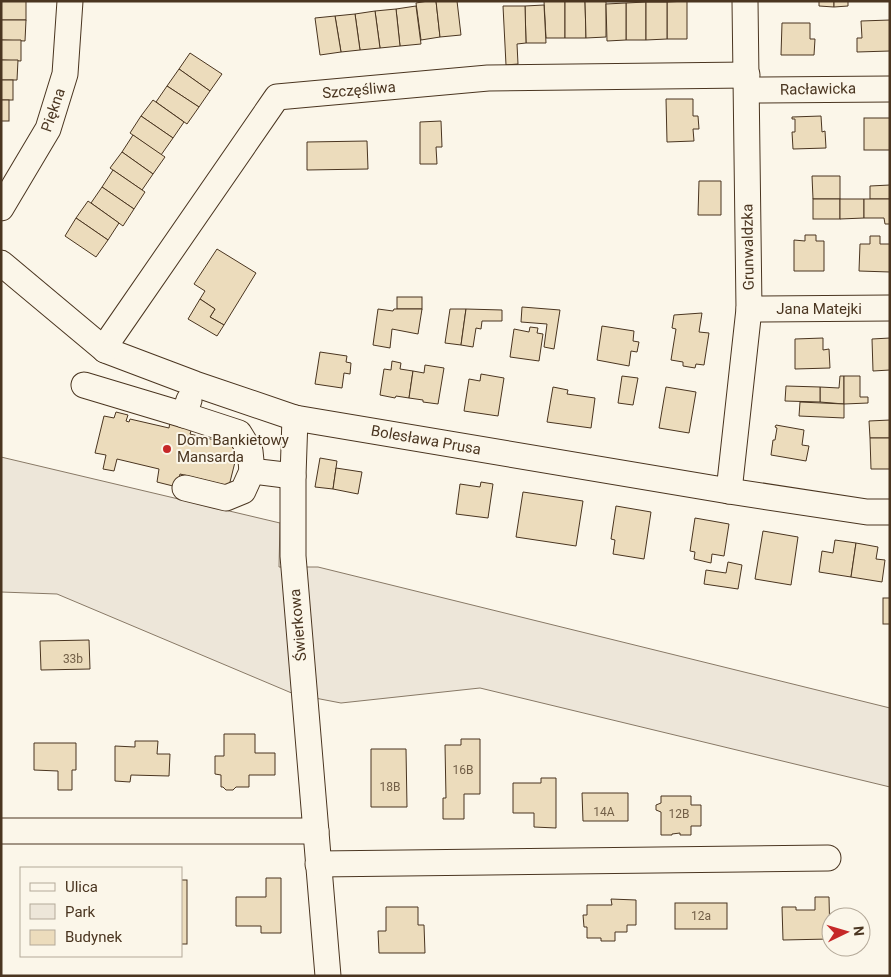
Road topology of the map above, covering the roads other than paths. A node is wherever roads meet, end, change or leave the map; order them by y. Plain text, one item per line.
1 (70, 1) edge
2 (745, 1) edge
3 (747, 82) junction
4 (890, 88) edge
5 (1, 208) edge
6 (1, 263) edge
7 (890, 308) edge
8 (749, 309) junction
9 (105, 350) junction
10 (195, 384) junction
11 (84, 385) dead end
12 (184, 415) junction
13 (295, 418) junction
14 (252, 471) junction
15 (292, 476) junction
16 (185, 488) dead end
17 (729, 491) junction
18 (890, 512) edge
19 (1, 831) edge
20 (316, 831) junction
21 (828, 858) dead end
22 (318, 864) junction
23 (328, 976) edge

1 - 5 street, Piękna
2 - 3 street, Grunwaldzka
3 - 4 street, Racławicka
3 - 8 street, Grunwaldzka
3 - 9 street, Szczęśliwa
6 - 9 street, Bolesława Prusa
7 - 8 street, Jana Matejki
8 - 17 street, Grunwaldzka
9 - 10 street, Bolesława Prusa
10 - 12 street
10 - 13 street, Bolesława Prusa
11 - 12 street
12 - 14 street
13 - 15 street, Świerkowa
13 - 17 street, Bolesława Prusa
14 - 15 street
14 - 16 street
15 - 20 street, Świerkowa
17 - 18 street, Bolesława Prusa
19 - 20 street
20 - 22 street, Świerkowa
21 - 22 street
22 - 23 street, Świerkowa

